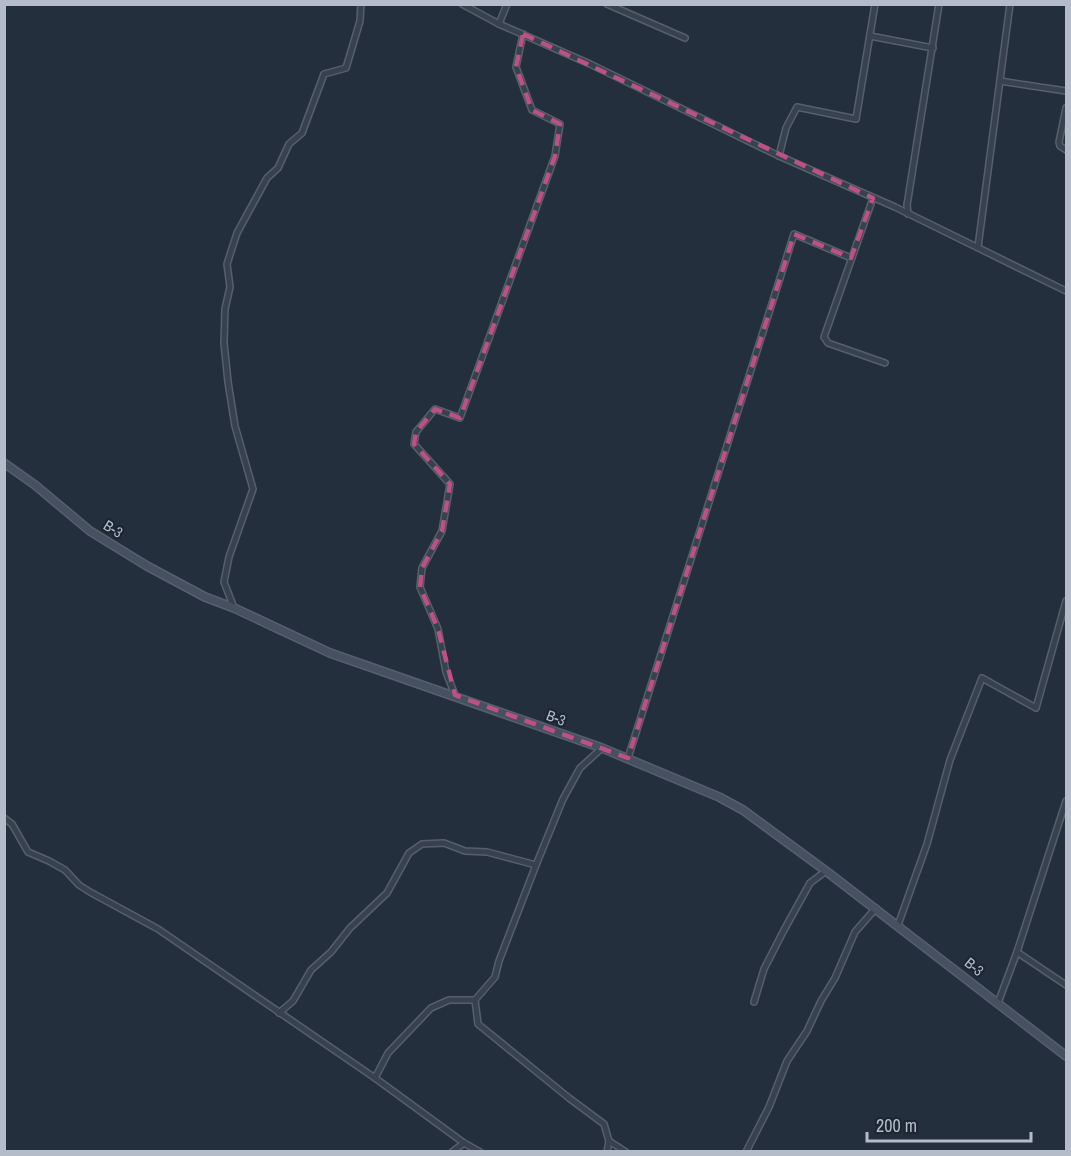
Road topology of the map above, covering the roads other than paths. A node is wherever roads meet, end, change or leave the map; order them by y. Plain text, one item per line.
1 (361, 4) edge
2 (462, 4) edge
3 (507, 4) edge
4 (608, 4) edge
5 (875, 4) edge
6 (939, 4) edge
7 (1010, 4) edge
8 (499, 24) junction
9 (523, 34) junction
10 (870, 36) junction
11 (685, 38) dead end
12 (933, 48) junction
13 (1000, 81) junction
14 (1066, 91) edge
15 (1066, 108) edge
16 (1066, 150) edge
17 (779, 156) junction
18 (873, 198) junction
19 (908, 214) junction
20 (978, 247) junction
21 (851, 258) junction
22 (1066, 291) edge
23 (885, 363) dead end
24 (4, 463) edge
25 (1066, 601) edge
26 (234, 608) junction
27 (455, 695) junction
28 (602, 748) junction
29 (628, 758) junction
30 (1066, 801) edge
31 (1065, 811) edge
32 (4, 818) edge
33 (536, 865) junction
34 (826, 871) junction
35 (876, 908) junction
36 (898, 925) junction
37 (1017, 952) junction
38 (1066, 985) edge
39 (475, 1000) junction
40 (754, 1002) dead end
41 (998, 1003) junction
42 (279, 1013) junction
43 (1066, 1056) edge
44 (375, 1078) junction
45 (609, 1141) junction
46 (464, 1143) junction
47 (452, 1152) edge
48 (480, 1152) edge
49 (607, 1152) edge
50 (626, 1152) edge
51 (746, 1152) edge

1 - 26 street
2 - 8 street
3 - 8 street
4 - 11 street
5 - 10 street
6 - 12 street
7 - 13 street
8 - 9 street
9 - 17 street
9 - 27 street
10 - 12 street
10 - 17 street
12 - 19 street
13 - 14 street
13 - 20 street
15 - 16 street
17 - 18 street
18 - 19 street
18 - 21 street
19 - 20 street
20 - 22 street
21 - 23 street
21 - 29 street
24 - 26 main road, B-3
25 - 36 street
26 - 27 main road, B-3
27 - 28 main road, B-3
28 - 29 main road, B-3
28 - 33 street
29 - 34 main road, B-3
30 - 31 street
31 - 37 street
32 - 42 street
33 - 39 street
33 - 42 street
34 - 35 main road, B-3
34 - 40 street
35 - 36 main road, B-3
35 - 51 street
36 - 41 main road, B-3
37 - 38 street
37 - 41 street
39 - 44 street
39 - 45 street
41 - 43 main road, B-3
42 - 44 street
44 - 46 street
45 - 49 street
45 - 50 street
46 - 47 street
46 - 48 street

